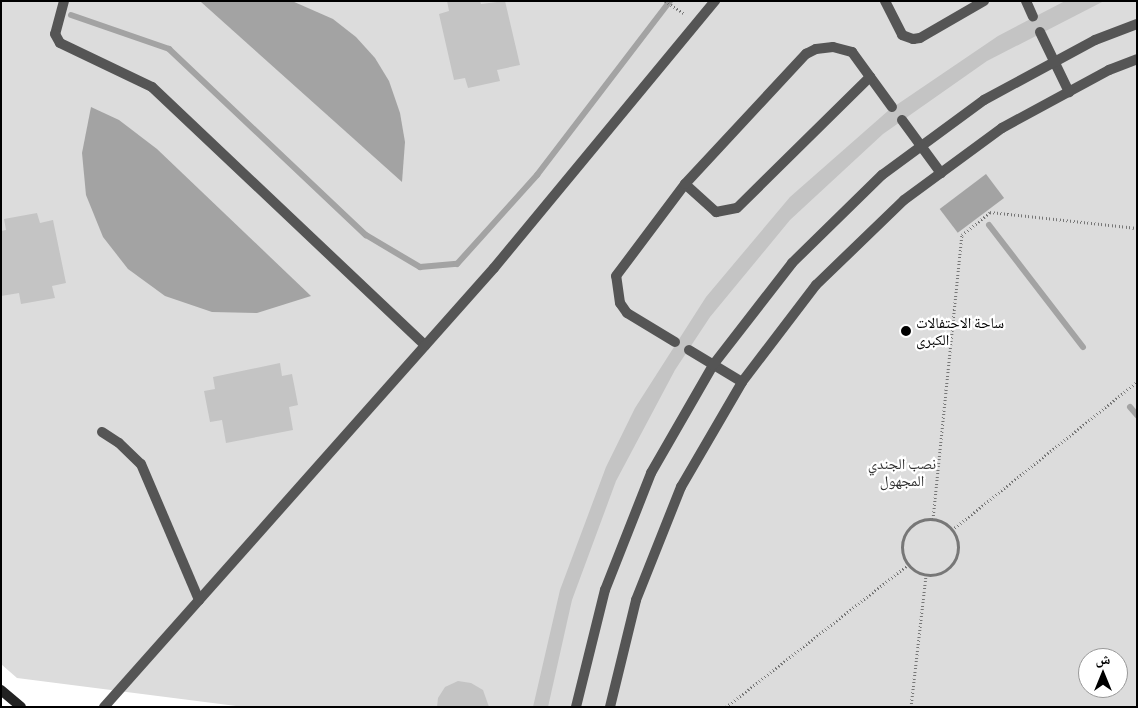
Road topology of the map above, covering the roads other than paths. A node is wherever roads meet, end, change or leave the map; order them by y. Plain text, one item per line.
1 (64, 1) edge
2 (714, 1) edge
3 (885, 1) edge
4 (984, 1) edge
5 (1026, 1) edge
6 (1033, 17) dead end
7 (1137, 24) edge
8 (1040, 32) dead end
9 (1137, 60) edge
10 (1054, 62) junction
11 (870, 77) junction
12 (1069, 92) junction
13 (892, 107) dead end
14 (902, 120) dead end
15 (921, 146) junction
16 (941, 173) junction
17 (685, 184) junction
18 (675, 342) dead end
19 (425, 345) junction
20 (688, 350) dead end
21 (713, 365) junction
22 (742, 382) junction
23 (102, 432) dead end
24 (199, 600) junction
25 (1, 690) edge
26 (21, 707) edge
27 (104, 707) edge
28 (576, 707) edge
29 (610, 707) edge

1 - 19 lane
2 - 19 lane
3 - 4 lane
5 - 6 lane
7 - 10 lane
8 - 10 lane
9 - 12 lane
10 - 12 lane
10 - 15 lane
11 - 13 lane
11 - 17 lane
11 - 17 lane
12 - 16 lane
14 - 15 lane
15 - 16 lane
15 - 21 lane
16 - 22 lane
17 - 18 lane
19 - 24 lane
20 - 21 lane
21 - 22 lane
21 - 28 lane
22 - 29 lane
23 - 24 lane
24 - 27 lane
25 - 26 main road

